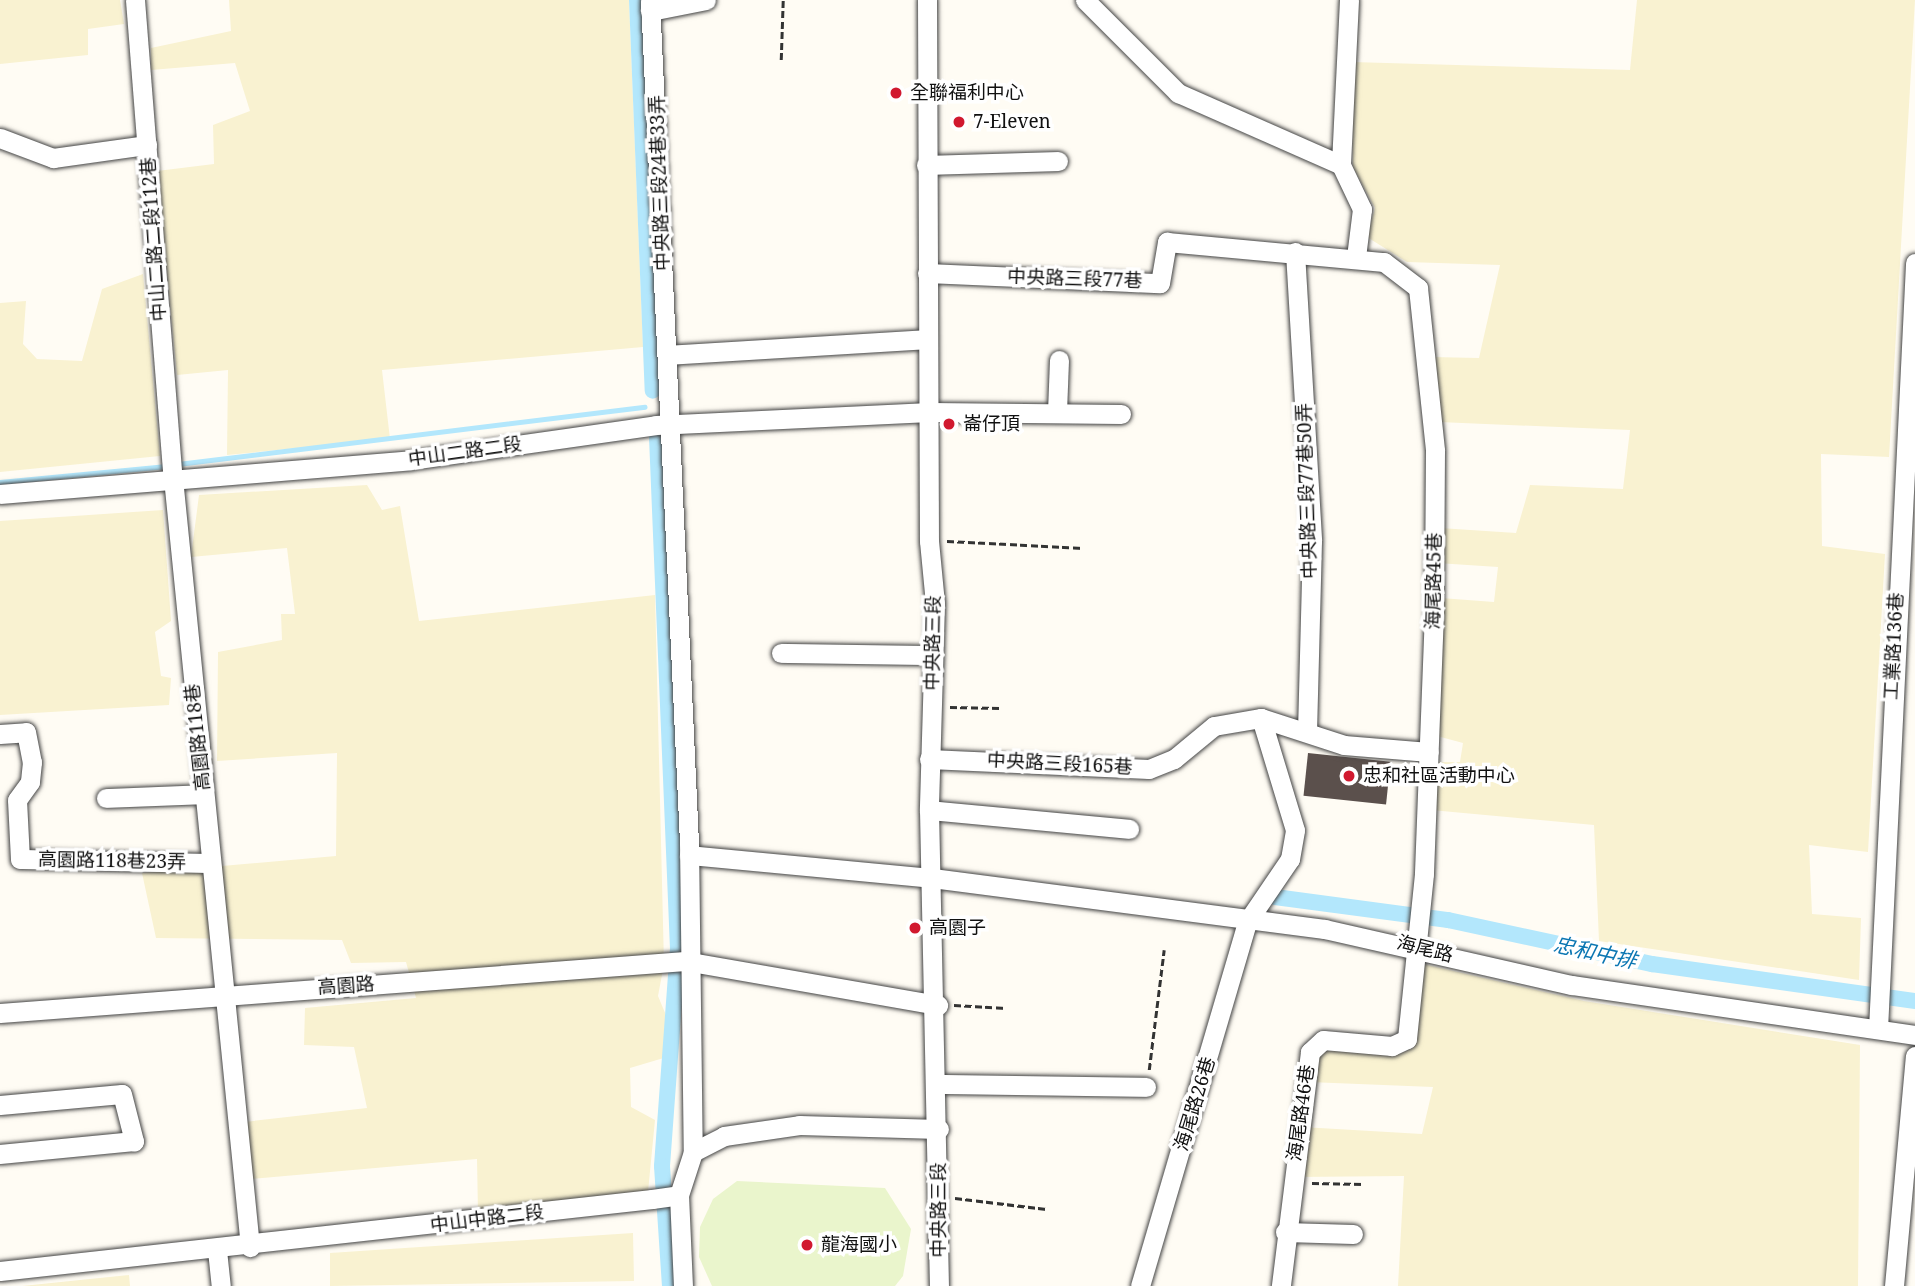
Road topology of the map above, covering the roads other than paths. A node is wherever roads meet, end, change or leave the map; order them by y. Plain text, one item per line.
1 (135, 0) edge
2 (706, 0) edge
3 (927, 0) edge
4 (1086, 0) edge
5 (1349, 0) edge
6 (650, 5) edge
7 (0, 138) edge
8 (147, 145) junction
9 (1058, 161) dead end
10 (926, 165) junction
11 (1341, 165) junction
12 (1296, 252) junction
13 (1356, 257) junction
14 (1915, 263) edge
15 (927, 273) junction
16 (928, 339) junction
17 (667, 355) junction
18 (1059, 359) dead end
19 (930, 412) junction
20 (1056, 412) junction
21 (1121, 414) dead end
22 (669, 425) junction
23 (173, 478) junction
24 (0, 494) edge
25 (781, 653) dead end
26 (932, 655) junction
27 (1261, 719) junction
28 (1307, 730) junction
29 (0, 734) edge
30 (1429, 752) junction
31 (929, 759) junction
32 (204, 794) junction
33 (106, 798) dead end
34 (929, 810) junction
35 (1129, 829) dead end
36 (689, 855) junction
37 (210, 863) junction
38 (932, 878) junction
39 (1247, 922) junction
40 (1416, 947) junction
41 (683, 962) junction
42 (223, 996) junction
43 (938, 1004) junction
44 (0, 1013) edge
45 (1878, 1029) junction
46 (1915, 1035) edge
47 (1915, 1056) edge
48 (937, 1084) junction
49 (1146, 1087) road end
50 (0, 1105) edge
51 (939, 1129) junction
52 (693, 1152) junction
53 (0, 1154) edge
54 (667, 1197) junction
55 (1285, 1233) junction
56 (1353, 1234) dead end
57 (250, 1247) junction
58 (217, 1250) junction
59 (0, 1271) edge
60 (221, 1286) edge
61 (684, 1286) edge
62 (939, 1286) edge
63 (1140, 1286) edge
64 (1281, 1286) edge
65 (1894, 1286) edge

1 - 8 street, 中山二路二段112巷
2 - 6 street
3 - 10 street, 中央路三段
4 - 11 street
5 - 11 street
6 - 17 street, 中央路三段24巷33弄
7 - 8 street
8 - 23 street, 中山二路二段112巷
9 - 10 street
10 - 15 street, 中央路三段
11 - 13 street
12 - 13 street, 中央路三段77巷
12 - 15 street, 中央路三段77巷
12 - 28 street, 中央路三段77巷50弄
13 - 30 street, 海尾路45巷
14 - 45 street, 工業路136巷
15 - 16 street, 中央路三段
16 - 17 street
16 - 19 street, 中央路三段
17 - 22 street, 中央路三段24巷33弄
18 - 20 street
19 - 20 street, 中山二路二段
19 - 22 street, 中山二路二段
19 - 26 street, 中央路三段
20 - 21 street, 中山二路二段
22 - 23 street, 中山二路二段
22 - 36 street, 中央路三段24巷33弄
23 - 24 street, 中山二路二段
23 - 32 street, 高園路118巷
25 - 26 street
26 - 31 street, 中央路三段
27 - 28 street
27 - 31 street, 中央路三段165巷
27 - 39 street, 海尾路26巷
28 - 30 street
29 - 37 street, 高園路118巷23弄
30 - 40 street, 海尾路45巷
31 - 34 street, 中央路三段
32 - 33 street
32 - 37 street, 高園路118巷
34 - 35 street
34 - 38 street, 中央路三段
36 - 38 street, 海尾路
36 - 41 street, 中央路三段24巷33弄
37 - 42 street, 高園路118巷
38 - 39 street, 海尾路
38 - 43 street, 中央路三段
39 - 40 street, 海尾路
39 - 63 street, 海尾路26巷
40 - 45 street, 海尾路
40 - 55 street, 海尾路46巷
41 - 42 street, 高園路
41 - 43 street, 高園路
41 - 52 street, 中央路三段24巷33弄
42 - 44 street, 高園路
42 - 57 street, 高園路118巷
43 - 48 street, 中央路三段
45 - 46 street, 海尾路
47 - 65 street
48 - 49 street
48 - 51 street, 中央路三段
50 - 53 street
51 - 52 street
51 - 62 street, 中央路三段
52 - 54 street
54 - 57 street, 中山中路二段
54 - 61 street
55 - 56 street
55 - 64 street, 海尾路46巷
57 - 58 street, 中山中路二段
58 - 59 street, 中山中路二段
58 - 60 street

